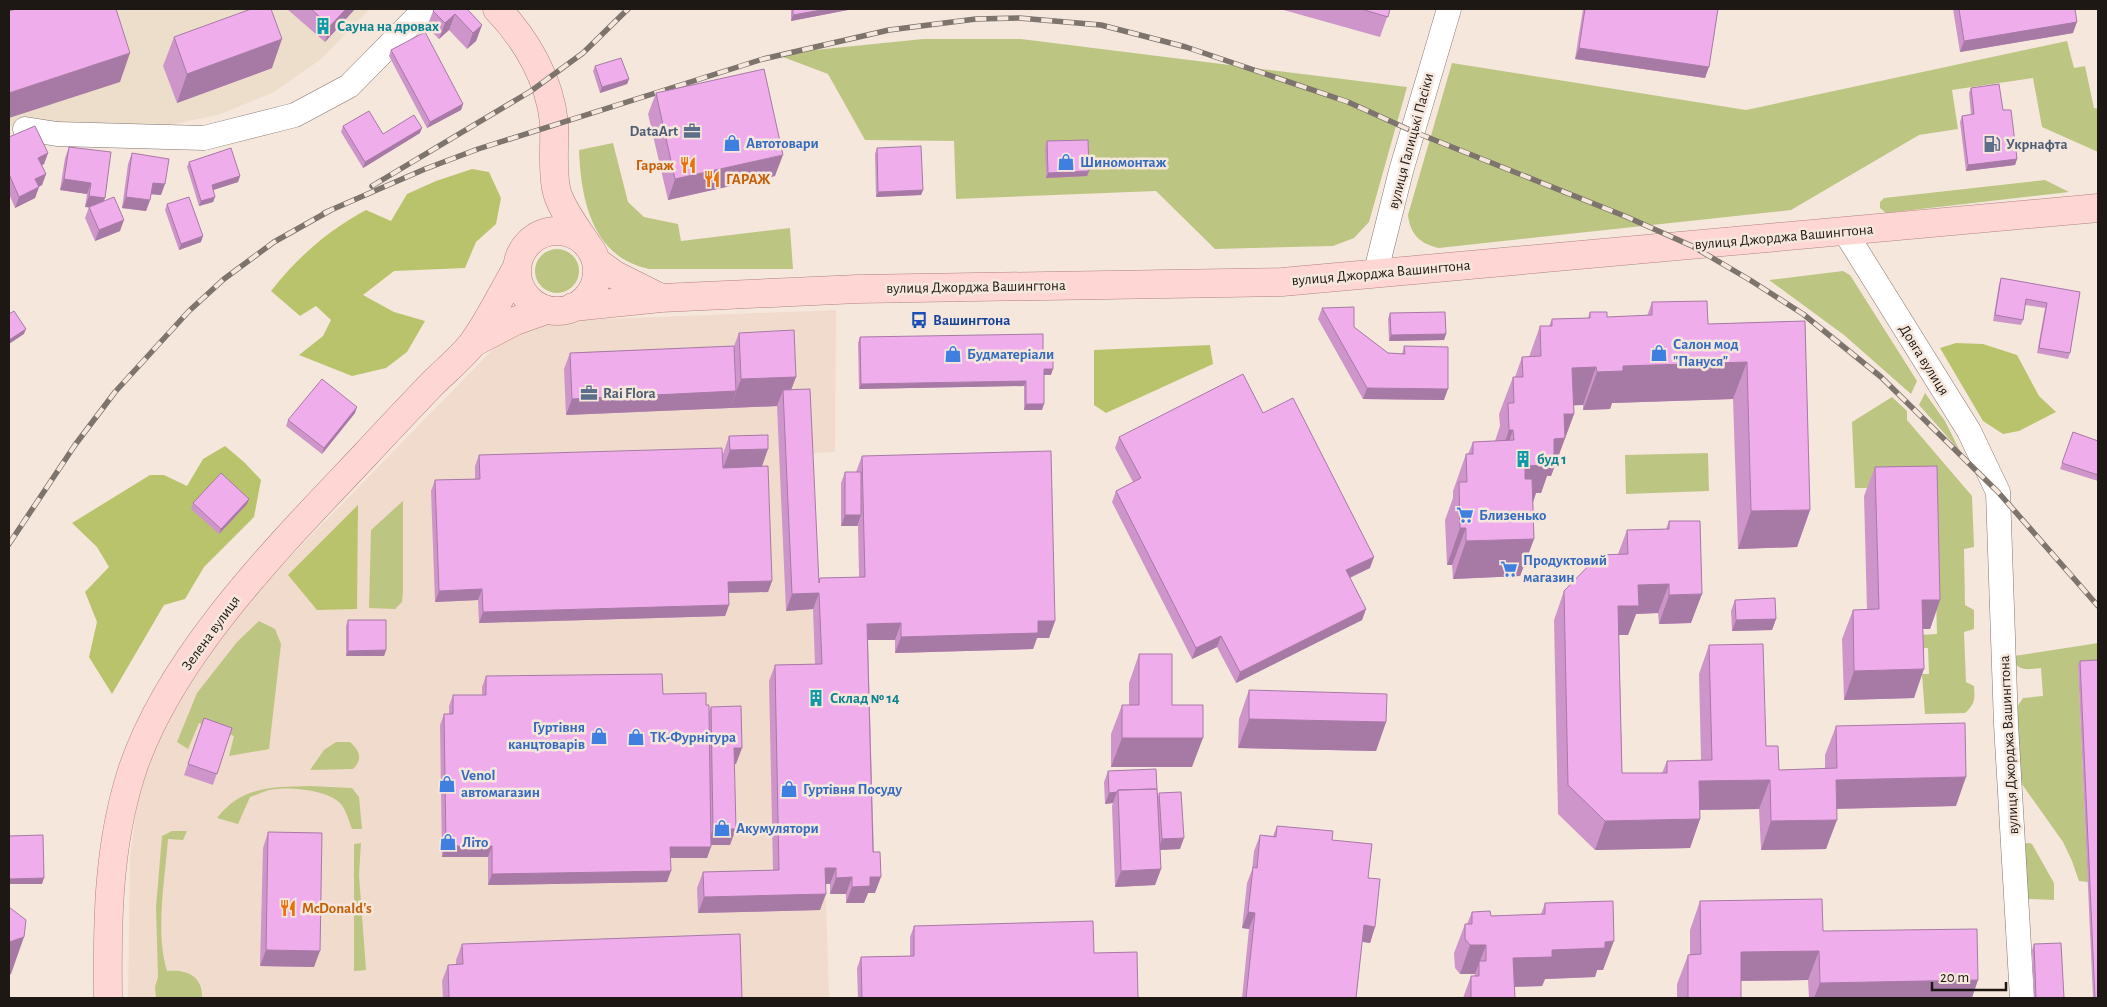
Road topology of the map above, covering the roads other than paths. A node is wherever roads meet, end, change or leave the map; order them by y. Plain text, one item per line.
1 (425, 9) edge
2 (497, 9) edge
3 (1449, 9) edge
4 (25, 129) edge
5 (556, 189) junction
6 (2098, 208) edge
7 (1845, 232) junction
8 (531, 239) junction
9 (592, 253) junction
10 (516, 268) junction
11 (1375, 275) junction
12 (661, 298) junction
13 (573, 307) junction
14 (546, 310) junction
15 (472, 344) junction
16 (1998, 492) joint
17 (108, 998) edge
18 (2022, 998) edge

1 - 4 street
2 - 5 main road
3 - 11 street, вулиця Галицькі Пасіки
5 - 8 main road
5 - 9 main road
6 - 7 main road, вулиця Джорджа Вашингтона
7 - 11 main road, вулиця Джорджа Вашингтона
7 - 16 street, Довга вулиця
8 - 9 main road
8 - 10 main road
9 - 12 main road, вулиця Джорджа Вашингтона
9 - 13 main road
10 - 14 main road
10 - 15 main road, Зелена вулиця
11 - 12 main road, вулиця Джорджа Вашингтона
12 - 13 main road, вулиця Джорджа Вашингтона
13 - 14 main road
14 - 15 main road, Зелена вулиця
15 - 17 main road, Зелена вулиця
16 - 18 street, вулиця Джорджа Вашингтона

